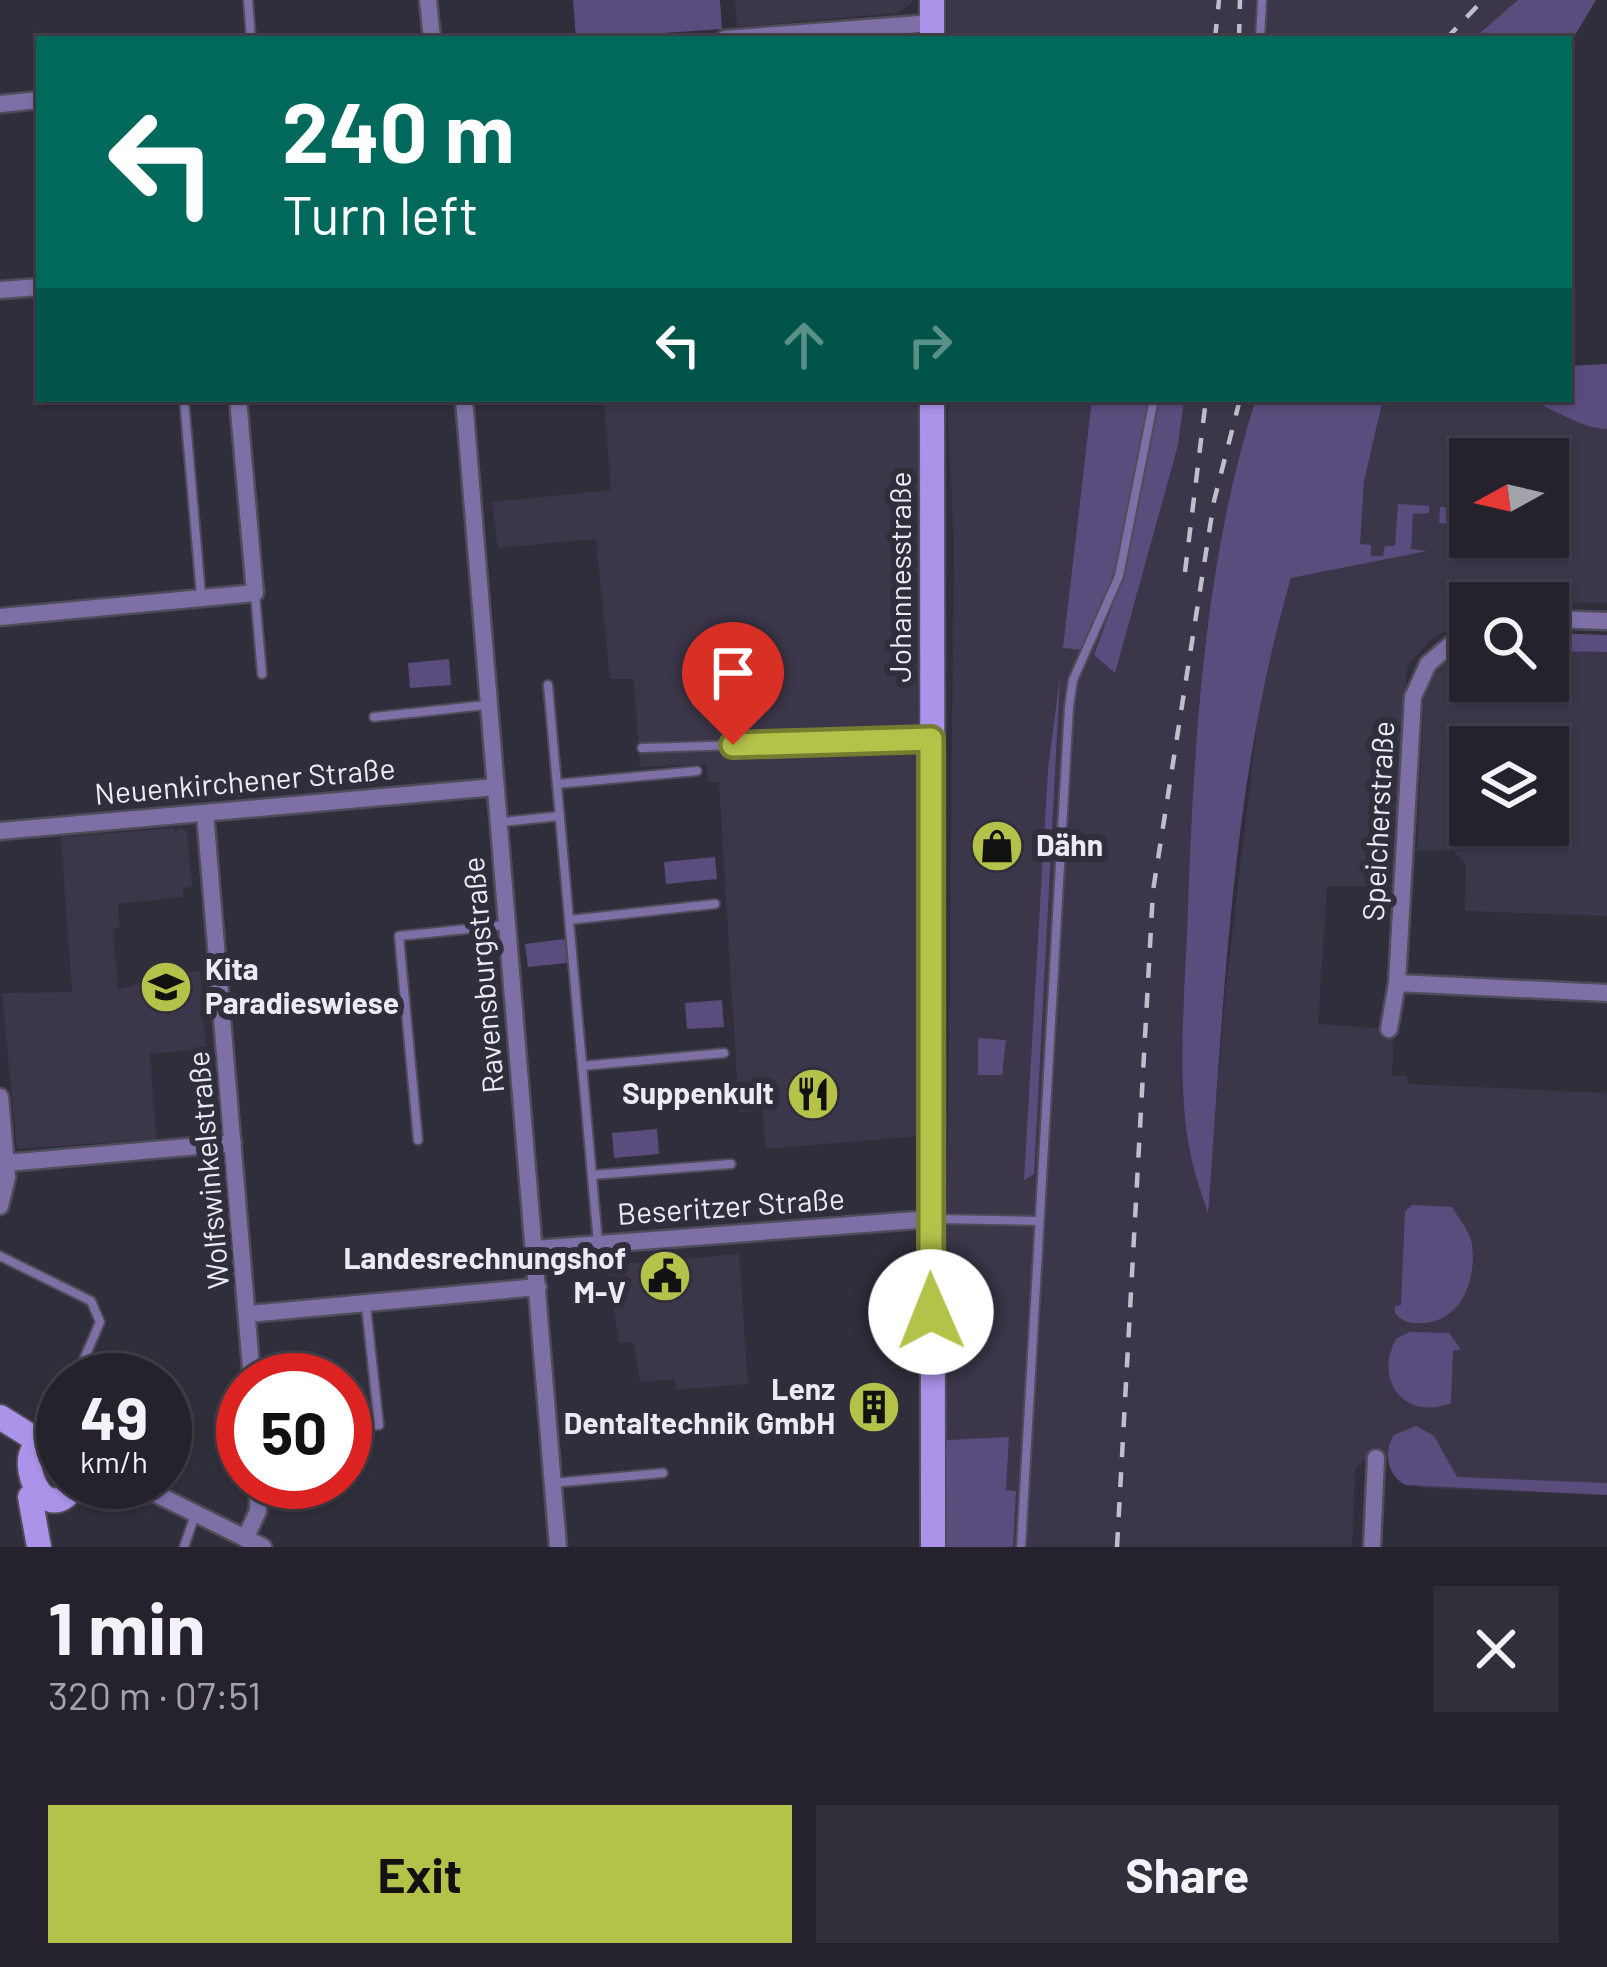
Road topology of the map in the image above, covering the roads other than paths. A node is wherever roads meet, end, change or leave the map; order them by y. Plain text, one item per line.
1 (248, 0) edge
2 (428, 0) edge
3 (1262, 0) edge
4 (932, 21) edge
5 (849, 34) edge
6 (251, 36) edge
7 (432, 36) edge
8 (799, 36) edge
9 (1260, 36) edge
10 (36, 100) edge
11 (0, 104) edge
12 (36, 287) edge
13 (0, 290) edge
14 (184, 402) edge
15 (238, 402) edge
16 (464, 402) edge
17 (932, 402) edge
18 (1153, 402) edge
19 (255, 593) junction
20 (202, 598) junction
21 (0, 617) edge
22 (1569, 620) edge
23 (1607, 621) edge
24 (1449, 645) edge
25 (262, 674) dead end
26 (548, 685) dead end
27 (489, 704) junction
28 (374, 717) dead end
29 (931, 739) junction
30 (642, 748) dead end
31 (697, 771) dead end
32 (557, 784) junction
33 (495, 787) junction
34 (205, 813) junction
35 (560, 816) junction
36 (498, 822) junction
37 (0, 831) edge
38 (716, 904) dead end
39 (569, 920) junction
40 (507, 925) junction
41 (1396, 983) junction
42 (1607, 993) edge
43 (1389, 1028) dead end
44 (724, 1053) dead end
45 (582, 1066) junction
46 (0, 1096) edge
47 (418, 1140) dead end
48 (233, 1143) junction
49 (6, 1162) junction
50 (730, 1164) dead end
51 (592, 1175) junction
52 (0, 1205) edge
53 (930, 1219) junction
54 (1039, 1221) junction
55 (598, 1244) junction
56 (535, 1249) junction
57 (0, 1256) edge
58 (538, 1286) junction
59 (366, 1304) junction
60 (249, 1314) junction
61 (86, 1353) edge
62 (251, 1353) edge
63 (372, 1353) edge
64 (372, 1356) edge
65 (0, 1418) edge
66 (372, 1426) edge
67 (0, 1433) edge
68 (36, 1437) edge
69 (36, 1455) edge
70 (1376, 1458) dead end
71 (21, 1463) junction
72 (663, 1473) dead end
73 (553, 1483) junction
74 (36, 1496) edge
75 (30, 1497) junction
76 (64, 1509) edge
77 (181, 1509) edge
78 (258, 1509) edge
79 (194, 1515) junction
80 (256, 1544) edge
81 (39, 1547) edge
82 (54, 1547) edge
83 (184, 1547) edge
84 (558, 1547) edge
85 (933, 1547) edge
86 (1021, 1547) edge
87 (1372, 1547) edge

1 - 6 lane
2 - 7 street
3 - 9 lane
4 - 5 street
5 - 8 street
10 - 11 street
12 - 13 street
14 - 20 lane
15 - 19 street
16 - 27 street, Ravensburgstraße
17 - 29 main road, Johannesstraße
18 - 54 lane
19 - 20 street
19 - 25 lane
20 - 21 street
22 - 23 street
24 - 41 street, Speicherstraße
26 - 32 lane
27 - 28 lane
27 - 33 street, Ravensburgstraße
29 - 30 lane
29 - 53 main road, Johannesstraße
31 - 32 lane
32 - 35 lane
33 - 34 street, Neuenkirchener Straße
33 - 36 street, Ravensburgstraße
34 - 37 street, Neuenkirchener Straße
34 - 48 street, Wolfswinkelstraße
35 - 36 lane
35 - 39 lane
36 - 40 street, Ravensburgstraße
38 - 39 lane
39 - 45 lane
40 - 47 lane
40 - 56 street, Ravensburgstraße
41 - 42 street
41 - 43 street, Speicherstraße
44 - 45 lane
45 - 51 lane
46 - 49 street
48 - 49 street
48 - 60 street, Wolfswinkelstraße
49 - 52 street
50 - 51 lane
51 - 55 lane
53 - 54 lane
53 - 55 street, Beseritzer Straße
53 - 85 main road, Johannesstraße
54 - 86 lane
55 - 56 street, Beseritzer Straße
56 - 58 street, Ravensburgstraße
57 - 61 lane
58 - 59 street
58 - 73 street, Ravensburgstraße
59 - 60 street
59 - 63 lane
60 - 62 street, Wolfswinkelstraße
64 - 66 lane
65 - 68 main road
67 - 71 main road
69 - 71 main road
70 - 87 street
71 - 75 main road
72 - 73 lane
73 - 84 street, Ravensburgstraße
74 - 75 main road
75 - 81 main road
76 - 82 main road
77 - 79 street
78 - 80 street
79 - 80 street
79 - 83 lane

